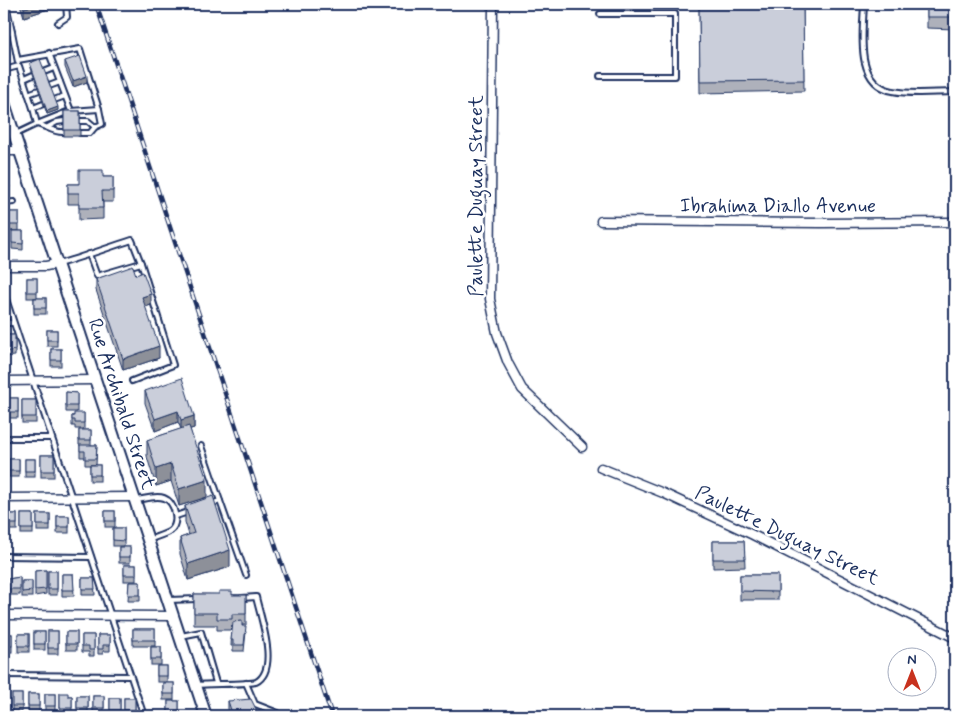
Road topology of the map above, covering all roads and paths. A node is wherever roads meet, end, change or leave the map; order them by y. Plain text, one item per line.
1 (6, 4) edge
2 (66, 4) edge
3 (493, 4) edge
4 (864, 4) edge
5 (600, 14) dead end
6 (58, 23) dead end
7 (12, 32) junction
8 (4, 34) edge
9 (49, 53) junction
10 (18, 60) junction
11 (19, 66) junction
12 (54, 68) junction
13 (4, 70) edge
14 (44, 72) edge
15 (33, 75) edge
16 (600, 76) dead end
17 (24, 79) junction
18 (60, 82) junction
19 (49, 86) edge
20 (38, 90) edge
21 (955, 92) edge
22 (28, 94) junction
23 (65, 96) junction
24 (54, 100) edge
25 (4, 103) edge
26 (44, 104) edge
27 (33, 108) junction
28 (99, 109) junction
29 (71, 110) junction
30 (64, 121) edge
31 (80, 121) edge
32 (37, 124) junction
33 (48, 127) junction
34 (95, 127) junction
35 (64, 132) edge
36 (80, 133) edge
37 (14, 135) junction
38 (4, 151) edge
39 (19, 151) junction
40 (14, 202) dead end
41 (4, 203) edge
42 (601, 221) dead end
43 (955, 222) edge
44 (89, 254) junction
45 (141, 263) junction
46 (56, 264) junction
47 (4, 266) edge
48 (4, 293) edge
49 (4, 323) edge
50 (13, 323) junction
51 (95, 380) junction
52 (4, 381) edge
53 (34, 381) junction
54 (132, 381) dead end
55 (4, 438) edge
56 (51, 438) junction
57 (201, 446) dead end
58 (582, 448) dead end
59 (601, 468) dead end
60 (4, 498) edge
61 (71, 498) junction
62 (134, 499) junction
63 (220, 501) junction
64 (202, 507) edge
65 (193, 510) edge
66 (176, 516) junction
67 (147, 540) junction
68 (4, 556) edge
69 (91, 557) junction
70 (246, 576) dead end
71 (237, 598) edge
72 (198, 599) edge
73 (167, 600) junction
74 (4, 615) edge
75 (110, 615) junction
76 (172, 616) junction
77 (179, 636) junction
78 (955, 638) edge
79 (4, 675) edge
80 (130, 676) junction
81 (246, 682) junction
82 (216, 683) junction
83 (196, 685) junction
84 (144, 716) edge
85 (206, 716) edge
86 (279, 716) edge

1 - 7 lane
2 - 6 lane
3 - 58 street, Paulette Duguay Street
4 - 21 lane
5 - 16 lane
7 - 8 lane
7 - 10 lane
9 - 10 lane
9 - 12 lane
9 - 28 lane
10 - 11 lane
11 - 13 lane
11 - 17 lane
12 - 14 lane
12 - 18 lane
15 - 17 lane
17 - 22 lane
18 - 19 lane
18 - 23 lane
20 - 22 lane
22 - 27 lane
23 - 24 lane
23 - 29 lane
25 - 37 main road, Rue Archibald Street
26 - 27 lane
27 - 32 lane
28 - 29 lane
28 - 34 lane
29 - 32 lane
30 - 33 lane
31 - 34 lane
32 - 33 lane
32 - 37 lane
33 - 35 lane
34 - 36 lane
37 - 39 main road, Rue Archibald Street
38 - 39 street
39 - 46 main road, Rue Archibald Street
40 - 41 lane
42 - 43 street, Ibrahima Diallo Avenue
44 - 45 lane
44 - 45 lane
44 - 46 lane
45 - 54 lane
46 - 47 street
46 - 51 main road, Rue Archibald Street
48 - 50 lane
49 - 50 lane
50 - 53 lane
51 - 53 street
51 - 62 main road, Rue Archibald Street
52 - 53 street
53 - 56 lane
55 - 56 lane
56 - 61 lane
57 - 63 lane
59 - 78 street, Paulette Duguay Street
60 - 61 street
61 - 62 street
61 - 69 lane
62 - 66 lane
62 - 67 main road, Rue Archibald Street
63 - 64 lane
63 - 70 lane
65 - 66 lane
66 - 67 lane
67 - 73 main road, Rue Archibald Street
68 - 69 lane
69 - 75 lane
71 - 81 lane
72 - 73 lane
73 - 76 main road, Rue Archibald Street
74 - 75 street
75 - 76 street
75 - 80 lane
76 - 77 main road, Rue Archibald Street
77 - 82 lane
77 - 83 main road, Rue Archibald Street
79 - 80 lane
80 - 84 lane
81 - 82 lane
81 - 86 lane
82 - 83 lane
83 - 85 main road, Rue Archibald Street

